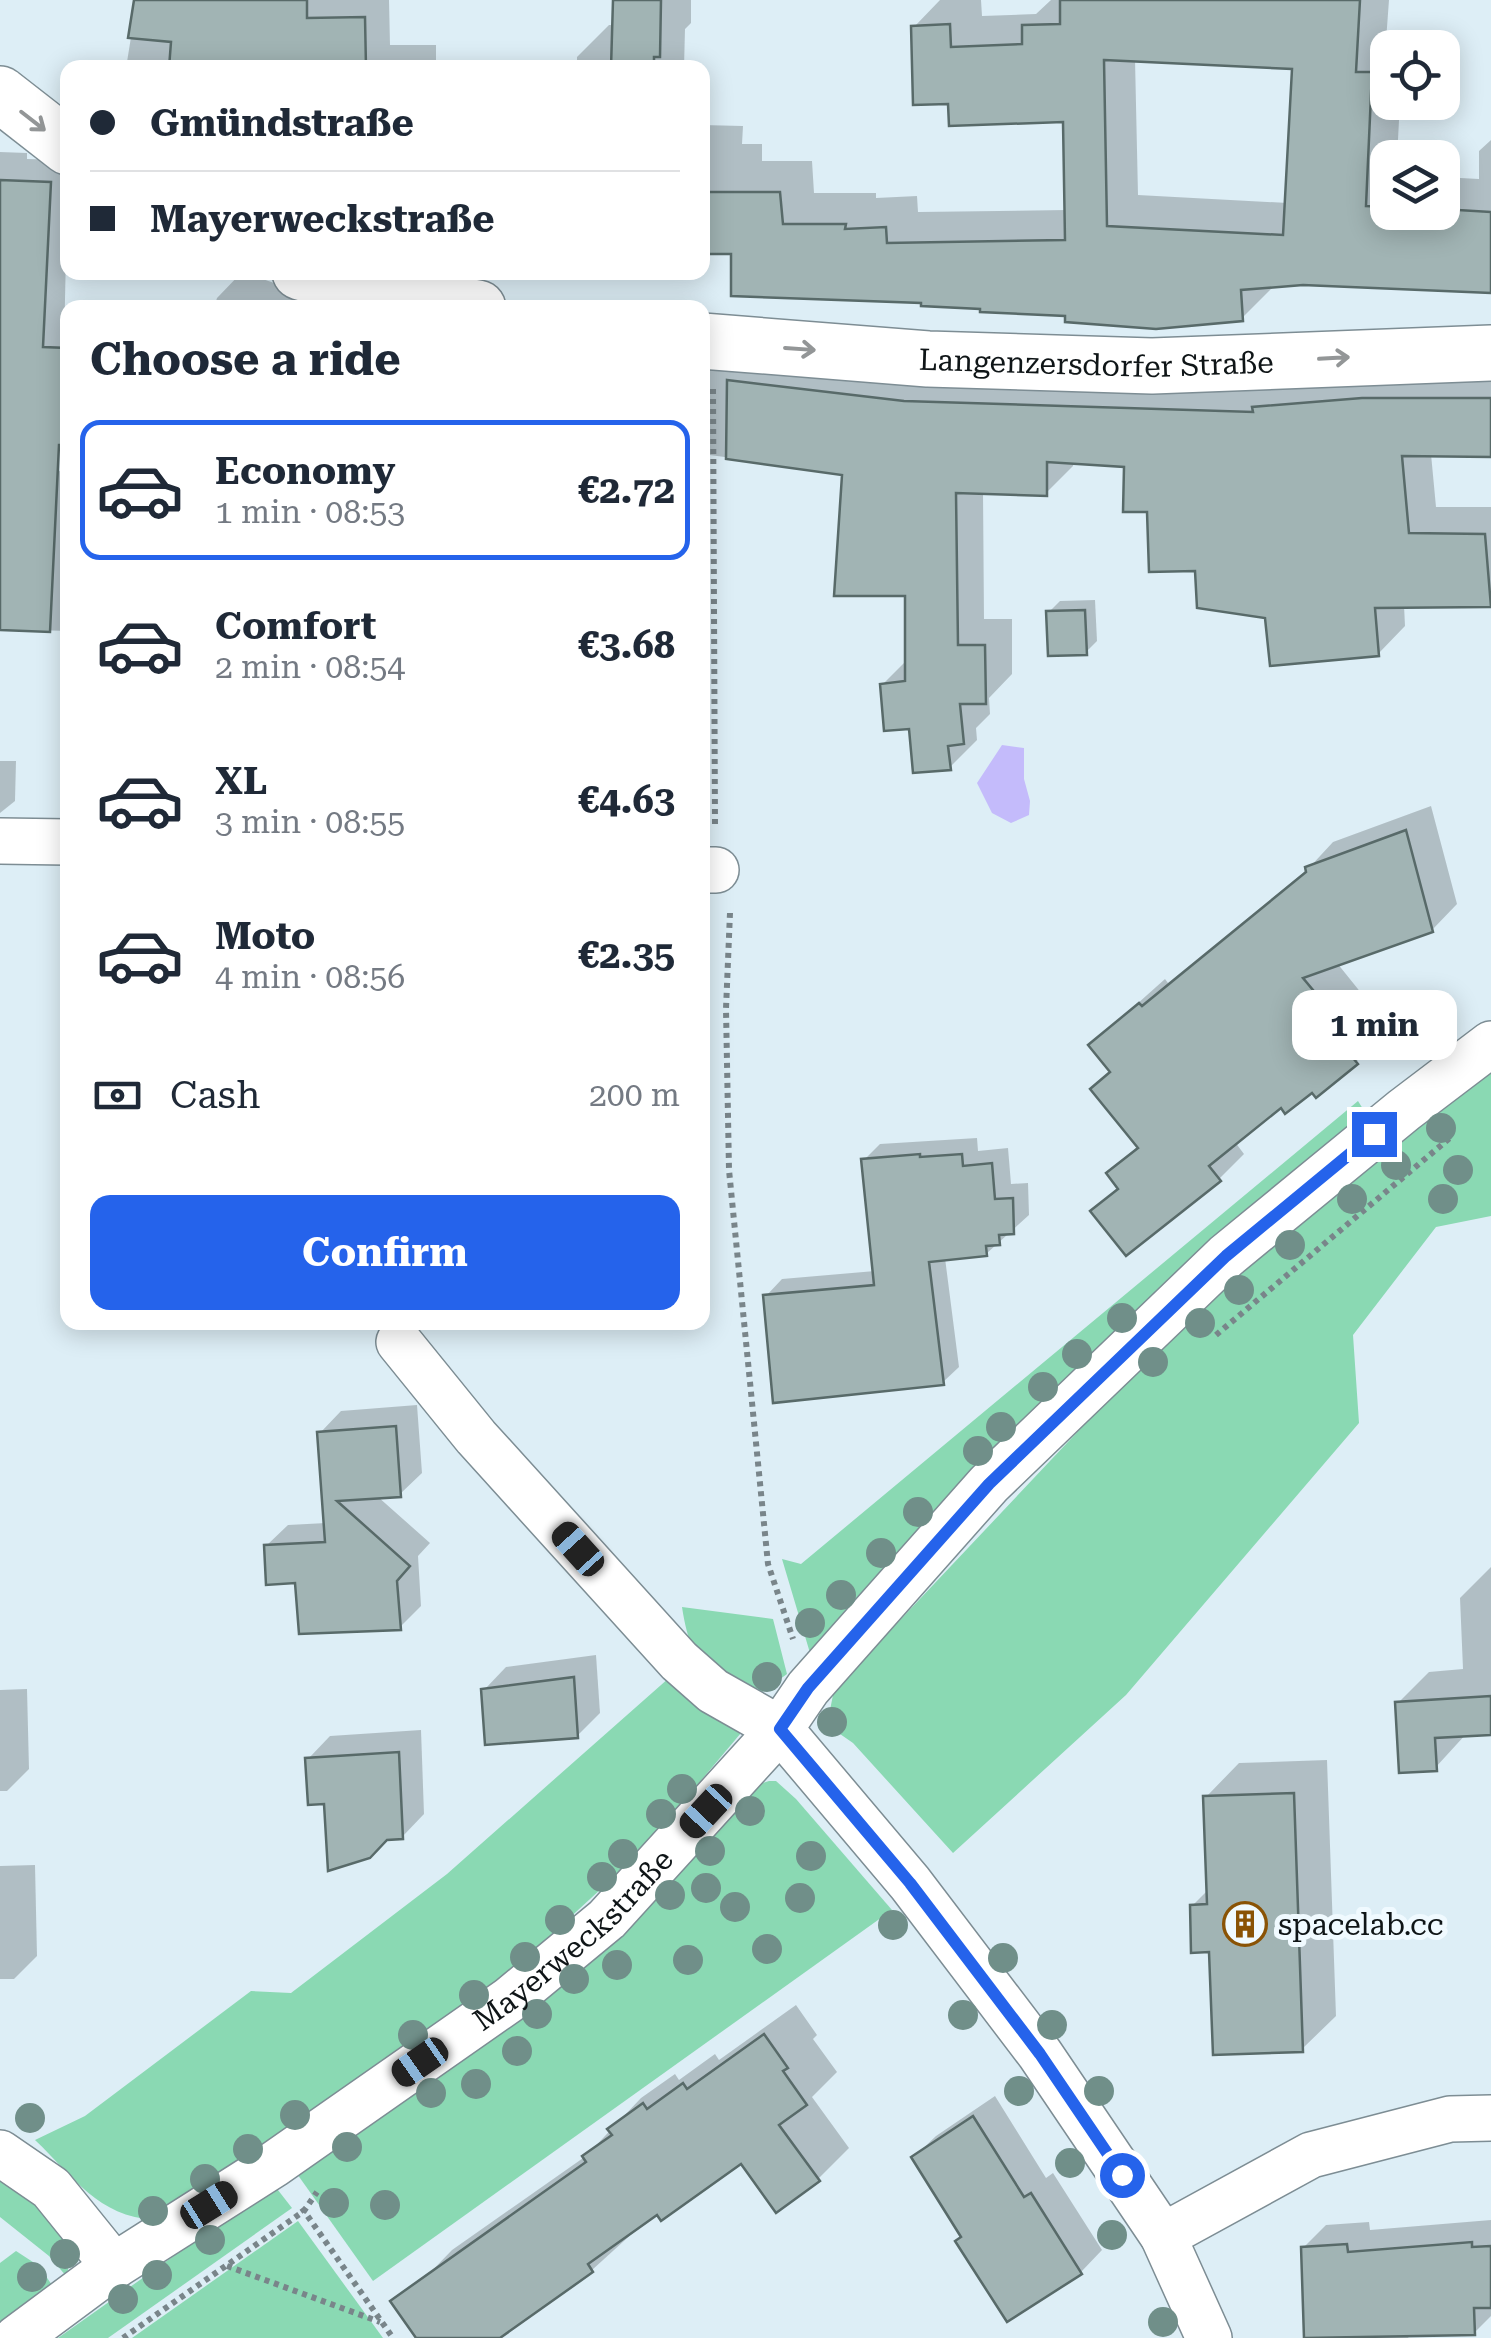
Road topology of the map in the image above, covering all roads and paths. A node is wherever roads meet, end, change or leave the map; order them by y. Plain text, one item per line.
1 (0, 94) edge
2 (60, 141) edge
3 (328, 280) edge
4 (432, 300) edge
5 (710, 342) edge
6 (1491, 353) edge
7 (0, 841) edge
8 (60, 842) edge
9 (710, 871) edge
10 (1491, 1044) edge
11 (399, 1342) dead end
12 (808, 1688) junction
13 (780, 1729) junction
14 (1491, 2118) edge
15 (0, 2153) edge
16 (273, 2165) junction
17 (1163, 2236) junction
18 (114, 2266) junction
19 (226, 2266) dead end
20 (382, 2323) junction
21 (17, 2338) edge
22 (393, 2338) edge
23 (1209, 2338) edge

1 -> 2 main road
3 - 4 main road
5 -> 6 main road, Langenzersdorfer Straße
7 - 8 street
9 - 12 path
10 - 12 street, Mayerweckstraße
11 - 13 street
12 - 13 street, Mayerweckstraße
13 - 16 street, Mayerweckstraße
13 - 17 street
14 - 17 street
15 - 18 street
16 - 18 street, Mayerweckstraße
16 - 20 path
17 - 23 street
18 - 21 street, Mayerweckstraße
19 - 20 path
20 - 22 path

